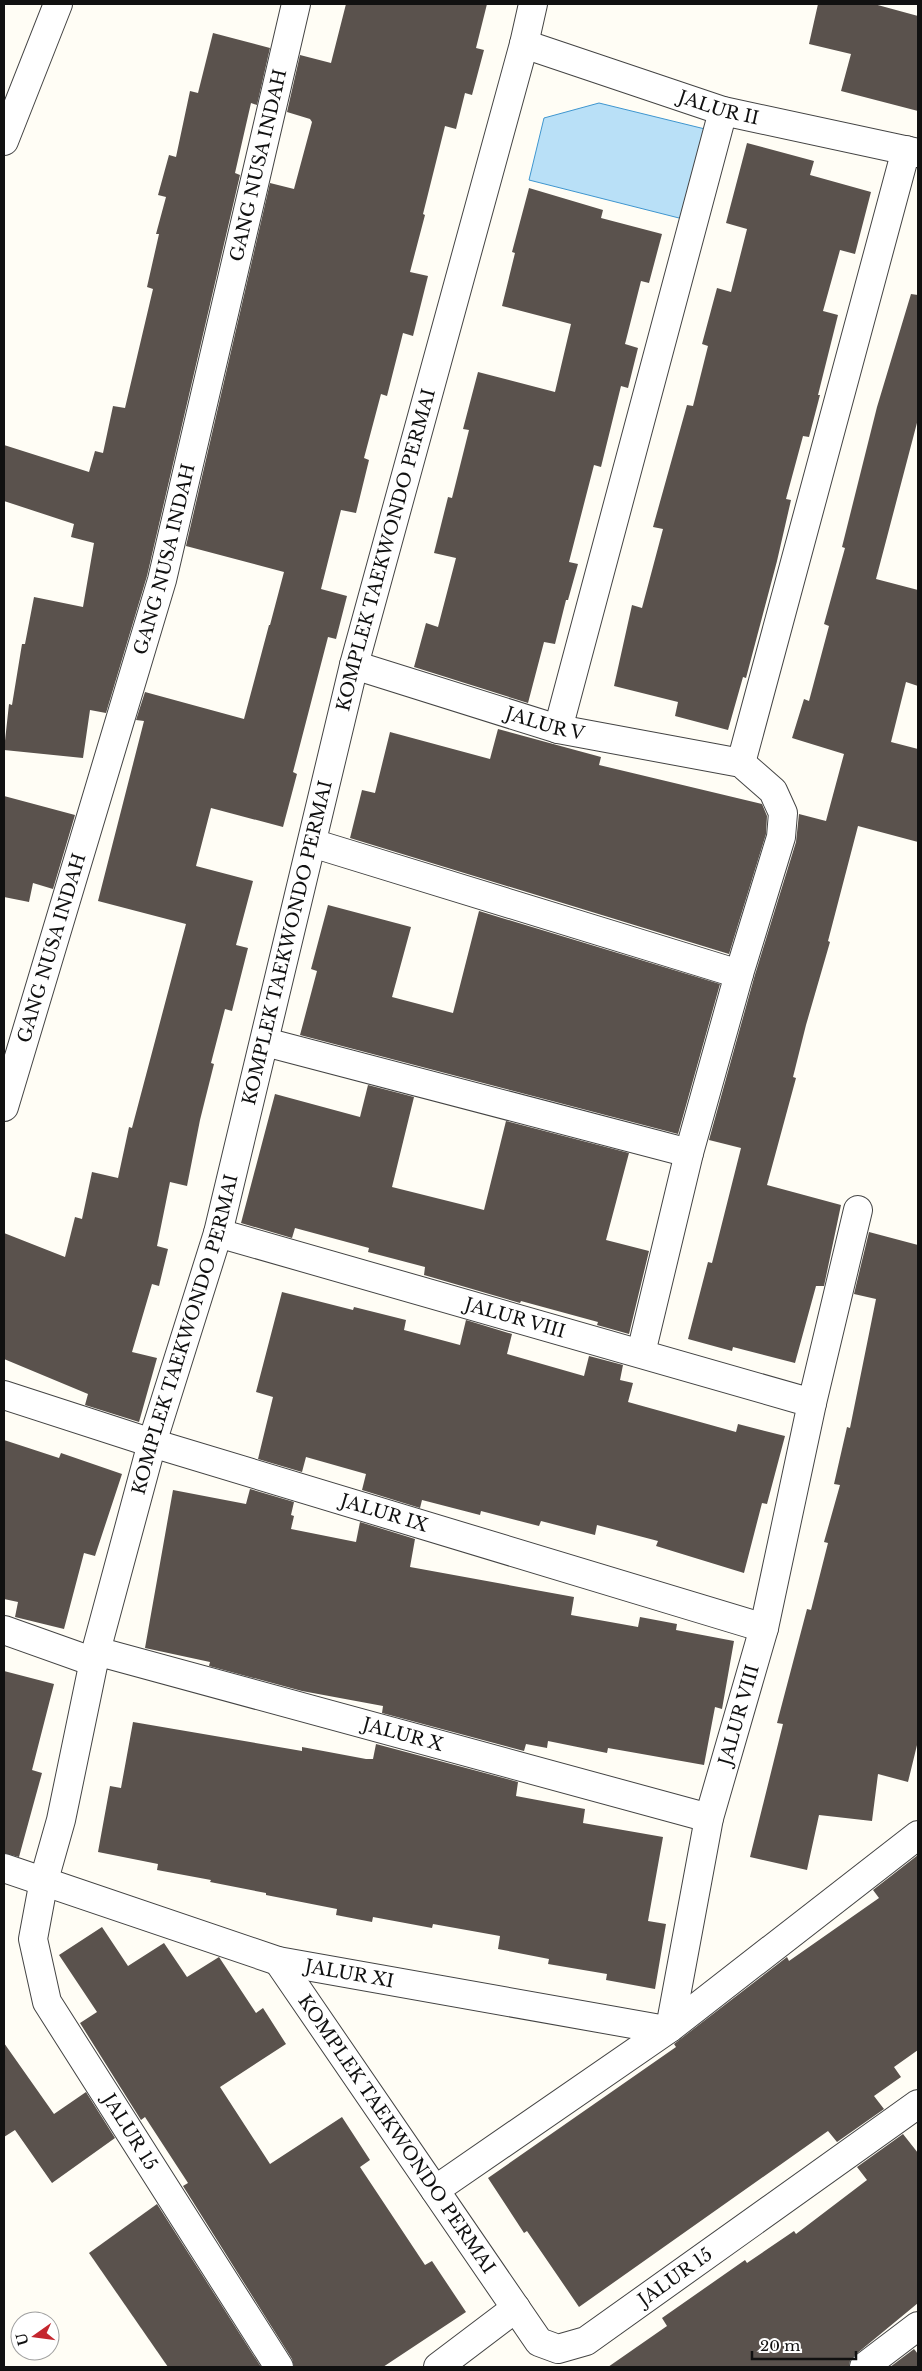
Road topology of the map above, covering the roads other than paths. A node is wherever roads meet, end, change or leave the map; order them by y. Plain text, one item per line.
1 (58, 4) edge
2 (296, 4) edge
3 (533, 4) edge
4 (524, 44) junction
5 (723, 112) junction
6 (4, 140) edge
7 (912, 151) edge
8 (354, 665) junction
9 (558, 729) junction
10 (741, 764) junction
11 (312, 843) junction
12 (739, 974) junction
13 (265, 1042) junction
14 (4, 1107) edge
15 (689, 1153) junction
16 (858, 1210) dead end
17 (218, 1233) junction
18 (641, 1353) junction
19 (4, 1395) edge
20 (812, 1403) junction
21 (152, 1443) junction
22 (764, 1628) junction
23 (4, 1630) edge
24 (95, 1656) junction
25 (709, 1818) junction
26 (918, 1835) edge
27 (4, 1868) edge
28 (44, 1880) junction
29 (278, 1960) junction
30 (668, 2029) junction
31 (918, 2104) edge
32 (435, 2190) junction
33 (516, 2308) junction
34 (918, 2326) edge
35 (279, 2367) edge
36 (438, 2367) edge
37 (864, 2367) edge

1 - 6 street
2 - 14 street, GANG NUSA INDAH
3 - 4 street, KOMPLEK TAEKWONDO PERMAI
4 - 5 street, JALUR II
4 - 8 street, KOMPLEK TAEKWONDO PERMAI
5 - 7 street, JALUR II
5 - 9 street
7 - 10 street
8 - 9 street, JALUR V
8 - 11 street, KOMPLEK TAEKWONDO PERMAI
9 - 10 street, JALUR V
10 - 12 street
11 - 12 street
11 - 13 street, KOMPLEK TAEKWONDO PERMAI
12 - 15 street
13 - 15 street
13 - 17 street, KOMPLEK TAEKWONDO PERMAI
15 - 18 street
16 - 20 street, JALUR VIII
17 - 18 street, JALUR VIII
17 - 21 street, KOMPLEK TAEKWONDO PERMAI
18 - 20 street, JALUR VIII
19 - 21 street, JALUR IX
20 - 22 street, JALUR VIII
21 - 22 street, JALUR IX
21 - 24 street, KOMPLEK TAEKWONDO PERMAI
22 - 25 street, JALUR VIII
23 - 24 street, JALUR X
24 - 25 street, JALUR X
24 - 28 street, KOMPLEK TAEKWONDO PERMAI
25 - 30 street, JALUR VIII
26 - 30 street
27 - 28 street, JALUR XI
28 - 29 street, JALUR XI
28 - 35 street, JALUR 15
29 - 30 street, JALUR XI
29 - 32 street, KOMPLEK TAEKWONDO PERMAI
30 - 32 street
31 - 33 street, JALUR 15
32 - 33 street, KOMPLEK TAEKWONDO PERMAI
33 - 36 street
34 - 37 street

